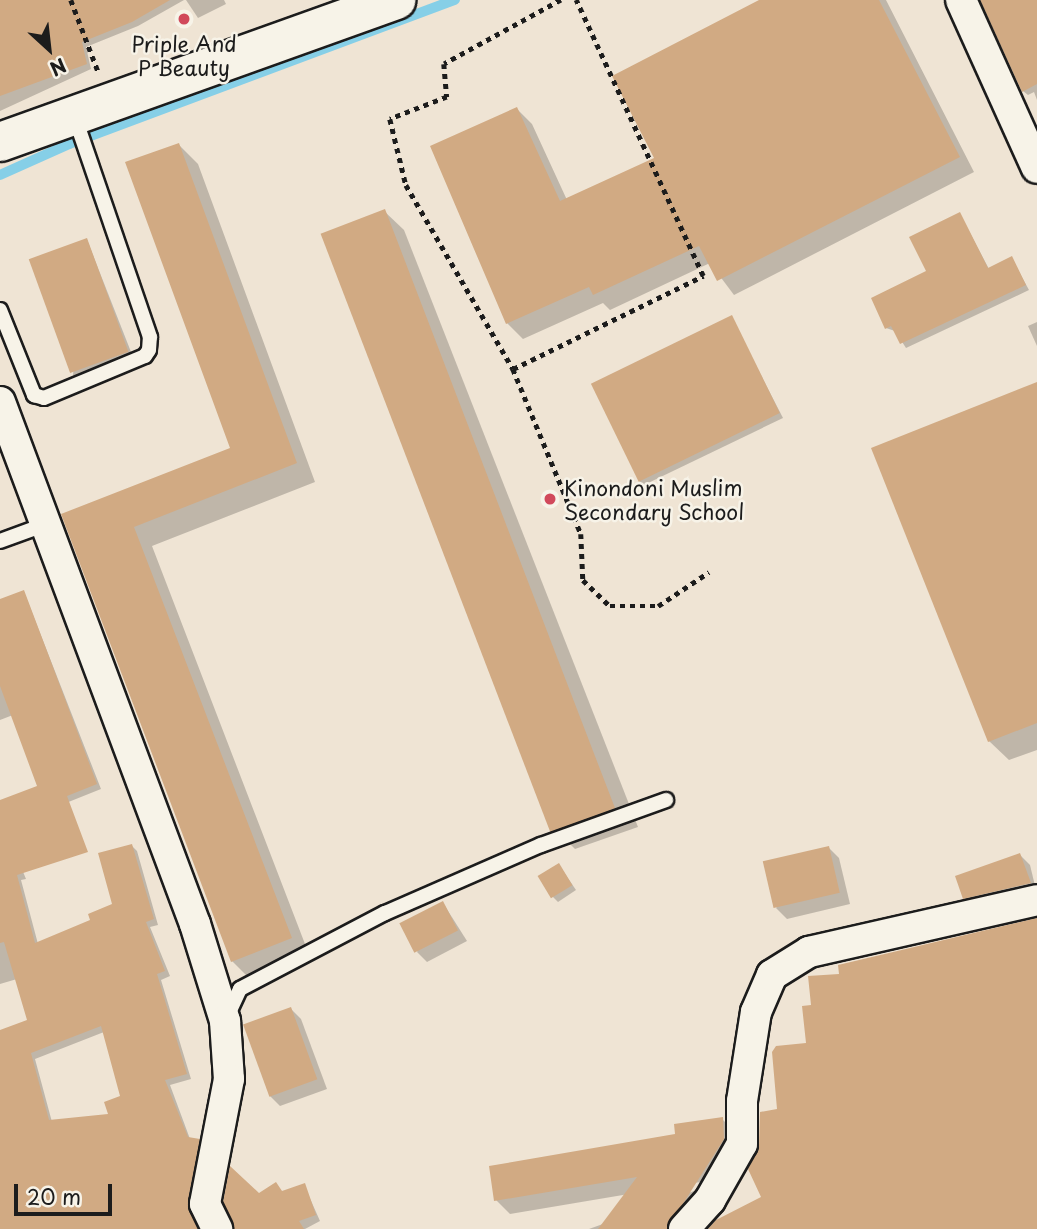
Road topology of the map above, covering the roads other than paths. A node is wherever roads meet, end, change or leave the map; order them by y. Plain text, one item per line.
1 (396, 0) edge
2 (961, 0) edge
3 (73, 114) junction
4 (0, 142) edge
5 (1037, 168) edge
6 (0, 310) edge
7 (0, 402) edge
8 (44, 525) junction
9 (0, 541) edge
10 (666, 800) dead end
11 (1037, 900) edge
12 (225, 1021) junction
13 (217, 1229) edge
14 (684, 1229) edge

1 - 3 street
2 - 5 street
3 - 4 street
3 - 6 lane
7 - 8 street
8 - 9 lane
8 - 12 street
10 - 12 lane
11 - 14 street
12 - 13 street

